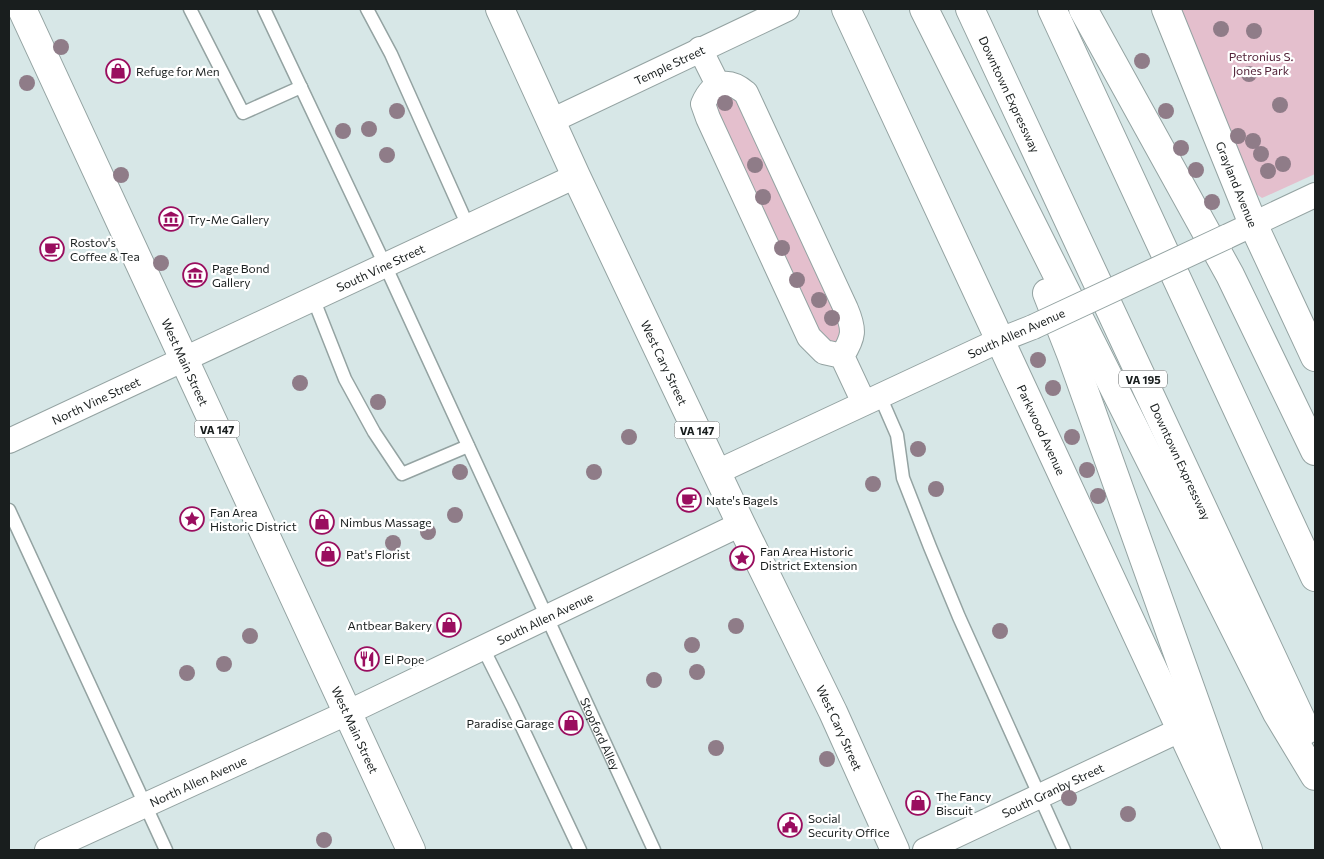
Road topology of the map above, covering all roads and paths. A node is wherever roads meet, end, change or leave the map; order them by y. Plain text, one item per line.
1 (22, 9) edge
2 (190, 9) edge
3 (264, 9) edge
4 (367, 9) edge
5 (500, 9) edge
6 (787, 9) edge
7 (846, 9) edge
8 (924, 9) edge
9 (970, 9) edge
10 (1052, 9) edge
11 (1083, 9) edge
12 (1166, 9) edge
13 (700, 49) junction
14 (956, 72) junction
15 (718, 86) junction
16 (301, 87) junction
17 (551, 121) junction
18 (576, 176) junction
19 (1315, 195) edge
20 (1253, 224) junction
21 (468, 226) junction
22 (385, 265) junction
23 (313, 298) junction
24 (1000, 340) junction
25 (1313, 347) edge
26 (842, 356) junction
27 (184, 358) junction
28 (872, 400) junction
29 (9, 441) edge
30 (468, 446) junction
31 (1315, 451) edge
32 (717, 472) junction
33 (9, 510) edge
34 (741, 524) junction
35 (1315, 577) edge
36 (546, 617) junction
37 (483, 648) junction
38 (349, 712) junction
39 (1180, 730) junction
40 (1315, 750) edge
41 (1315, 776) edge
42 (1039, 796) junction
43 (145, 805) junction
44 (48, 850) edge
45 (166, 850) edge
46 (411, 850) edge
47 (580, 850) edge
48 (654, 850) edge
49 (895, 850) edge
50 (925, 850) edge
51 (1064, 850) edge
52 (1237, 850) edge
53 (1248, 850) edge

1 - 27 main road, West Main Street / VA 147
2 - 16 lane
3 - 16 lane, Stopford Alley
4 - 21 lane
5 - 17 main road, West Cary Street / VA 147
6 - 13 street, Temple Street
7 - 24 main road, Parkwood Avenue
8 - 14 main road
9 - 40 main road, Downtown Expressway / VA 195
10 - 35 main road
11 - 31 main road
12 - 20 main road, Grayland Avenue
13 - 15 street
13 - 17 street, Temple Street
14 - 41 main road
14 - 53 main road
15 - 26 street
15 - 26 street
16 - 22 lane, Stopford Alley
17 - 18 main road, West Cary Street / VA 147
18 - 21 street, South Vine Street
18 - 32 main road, West Cary Street / VA 147
19 - 20 street, South Allen Avenue
20 - 24 street, South Allen Avenue, bridge
20 - 25 main road, Grayland Avenue
21 - 22 street, South Vine Street
22 - 23 street, South Vine Street
22 - 30 lane, Stopford Alley
23 - 27 street, South Vine Street
23 - 30 lane
24 - 28 street, South Allen Avenue
24 - 39 main road, Parkwood Avenue
26 - 28 street
27 - 29 street, North Vine Street
27 - 38 main road, West Main Street / VA 147
28 - 32 street, South Allen Avenue
28 - 42 lane
30 - 36 lane, Stopford Alley
32 - 34 main road, West Cary Street / VA 147
33 - 43 lane
34 - 36 street, South Allen Avenue
34 - 49 main road, West Cary Street / VA 147
36 - 37 street, South Allen Avenue
36 - 48 lane, Stopford Alley
37 - 38 street, South Allen Avenue
37 - 47 lane
38 - 43 street, North Allen Avenue
38 - 46 main road, West Main Street / VA 147
39 - 42 street, South Granby Street
39 - 52 main road, Parkwood Avenue
42 - 50 street, South Granby Street
42 - 51 lane
43 - 44 street, North Allen Avenue
43 - 45 lane

